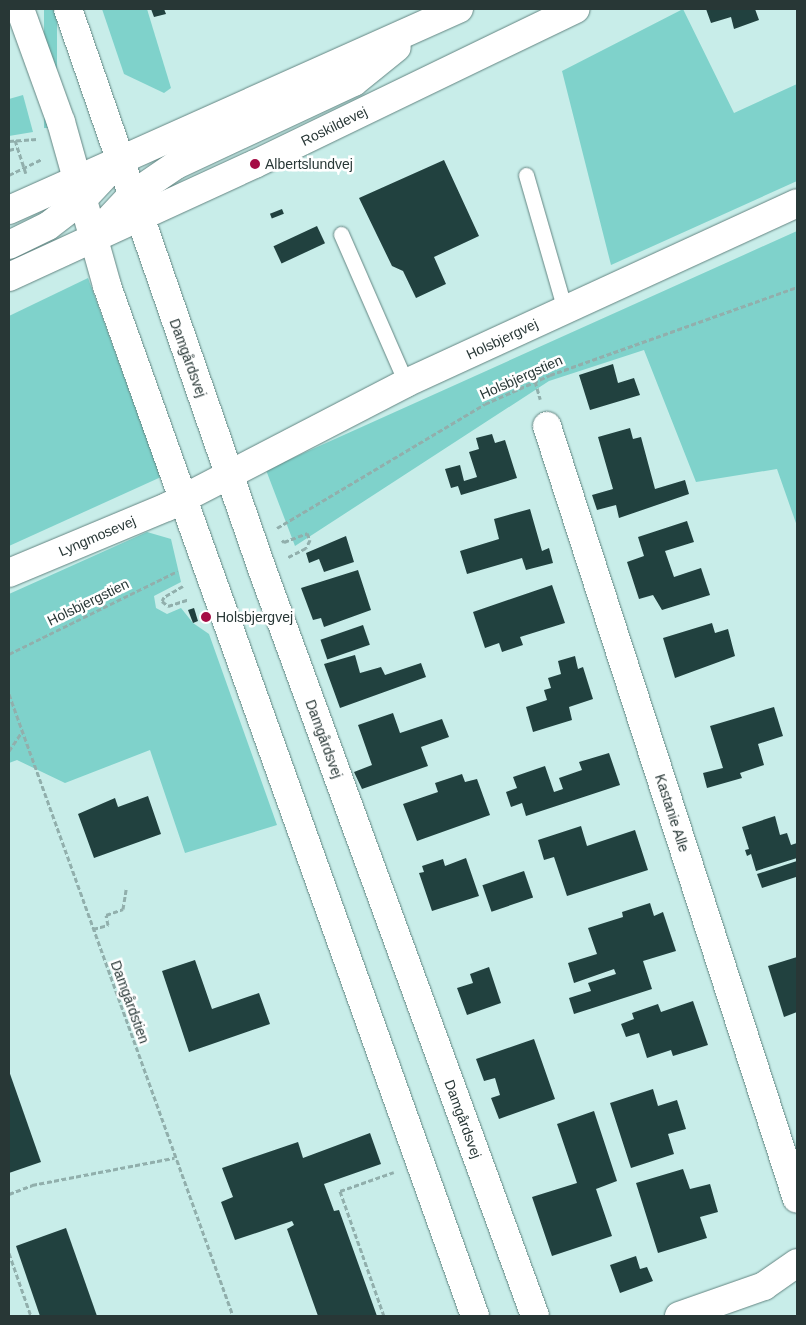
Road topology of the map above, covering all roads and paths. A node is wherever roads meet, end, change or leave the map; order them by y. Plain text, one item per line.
1 (20, 9) edge
2 (68, 9) edge
3 (459, 9) edge
4 (576, 9) edge
5 (425, 24) junction
6 (9, 141) edge
7 (68, 146) junction
8 (17, 148) junction
9 (9, 150) edge
10 (120, 159) junction
11 (24, 168) junction
12 (9, 175) edge
13 (526, 175) dead end
14 (80, 188) junction
15 (36, 197) junction
16 (797, 203) edge
17 (136, 206) junction
18 (9, 210) edge
19 (341, 234) dead end
20 (93, 236) junction
21 (9, 244) edge
22 (9, 277) edge
23 (797, 287) edge
24 (565, 310) junction
25 (406, 383) junction
26 (547, 426) dead end
27 (230, 475) junction
28 (184, 498) junction
29 (274, 529) dead end
30 (284, 542) dead end
31 (282, 560) dead end
32 (178, 570) dead end
33 (9, 573) edge
34 (184, 587) dead end
35 (184, 600) dead end
36 (9, 654) edge
37 (9, 694) edge
38 (22, 732) junction
39 (9, 751) edge
40 (126, 889) dead end
41 (92, 929) junction
42 (174, 1158) junction
43 (420, 1163) junction
44 (9, 1194) edge
45 (797, 1199) edge
46 (9, 1254) edge
47 (797, 1263) edge
48 (31, 1316) edge
49 (234, 1316) edge
50 (384, 1316) edge
51 (475, 1316) edge
52 (535, 1316) edge
53 (679, 1316) edge

1 - 7 street
2 - 10 street
3 - 5 street
4 - 17 street, Roskildevej
5 - 10 street
5 - 17 street
6 - 8 path
7 - 11 path
7 - 14 street
8 - 9 path
8 - 11 path
10 - 14 street
10 - 17 street, Damgårdsvej
11 - 12 path
11 - 15 path
13 - 24 lane
14 - 15 street
14 - 20 street
14 - 21 street
15 - 18 street
16 - 24 street, Holsbjergvej
17 - 20 street, Roskildevej
17 - 27 street, Damgårdsvej
19 - 25 lane
20 - 22 street, Roskildevej
20 - 28 street
23 - 29 path, Holsbjergstien
24 - 25 street, Holsbjergvej
25 - 27 street, Holsbjergvej
26 - 45 street, Kastanie Alle
27 - 28 street, Holsbjergvej
27 - 52 street, Damgårdsvej
28 - 33 street, Lyngmosevej
28 - 43 street
30 - 31 path
32 - 36 path, Holsbjergstien
34 - 35 path
37 - 38 path, Damgårdstien
38 - 39 path
38 - 41 path, Damgårdstien
40 - 41 path
41 - 42 path, Damgårdstien
42 - 44 path
42 - 49 path, Damgårdstien
43 - 50 path
43 - 51 street
46 - 48 path
47 - 53 street

